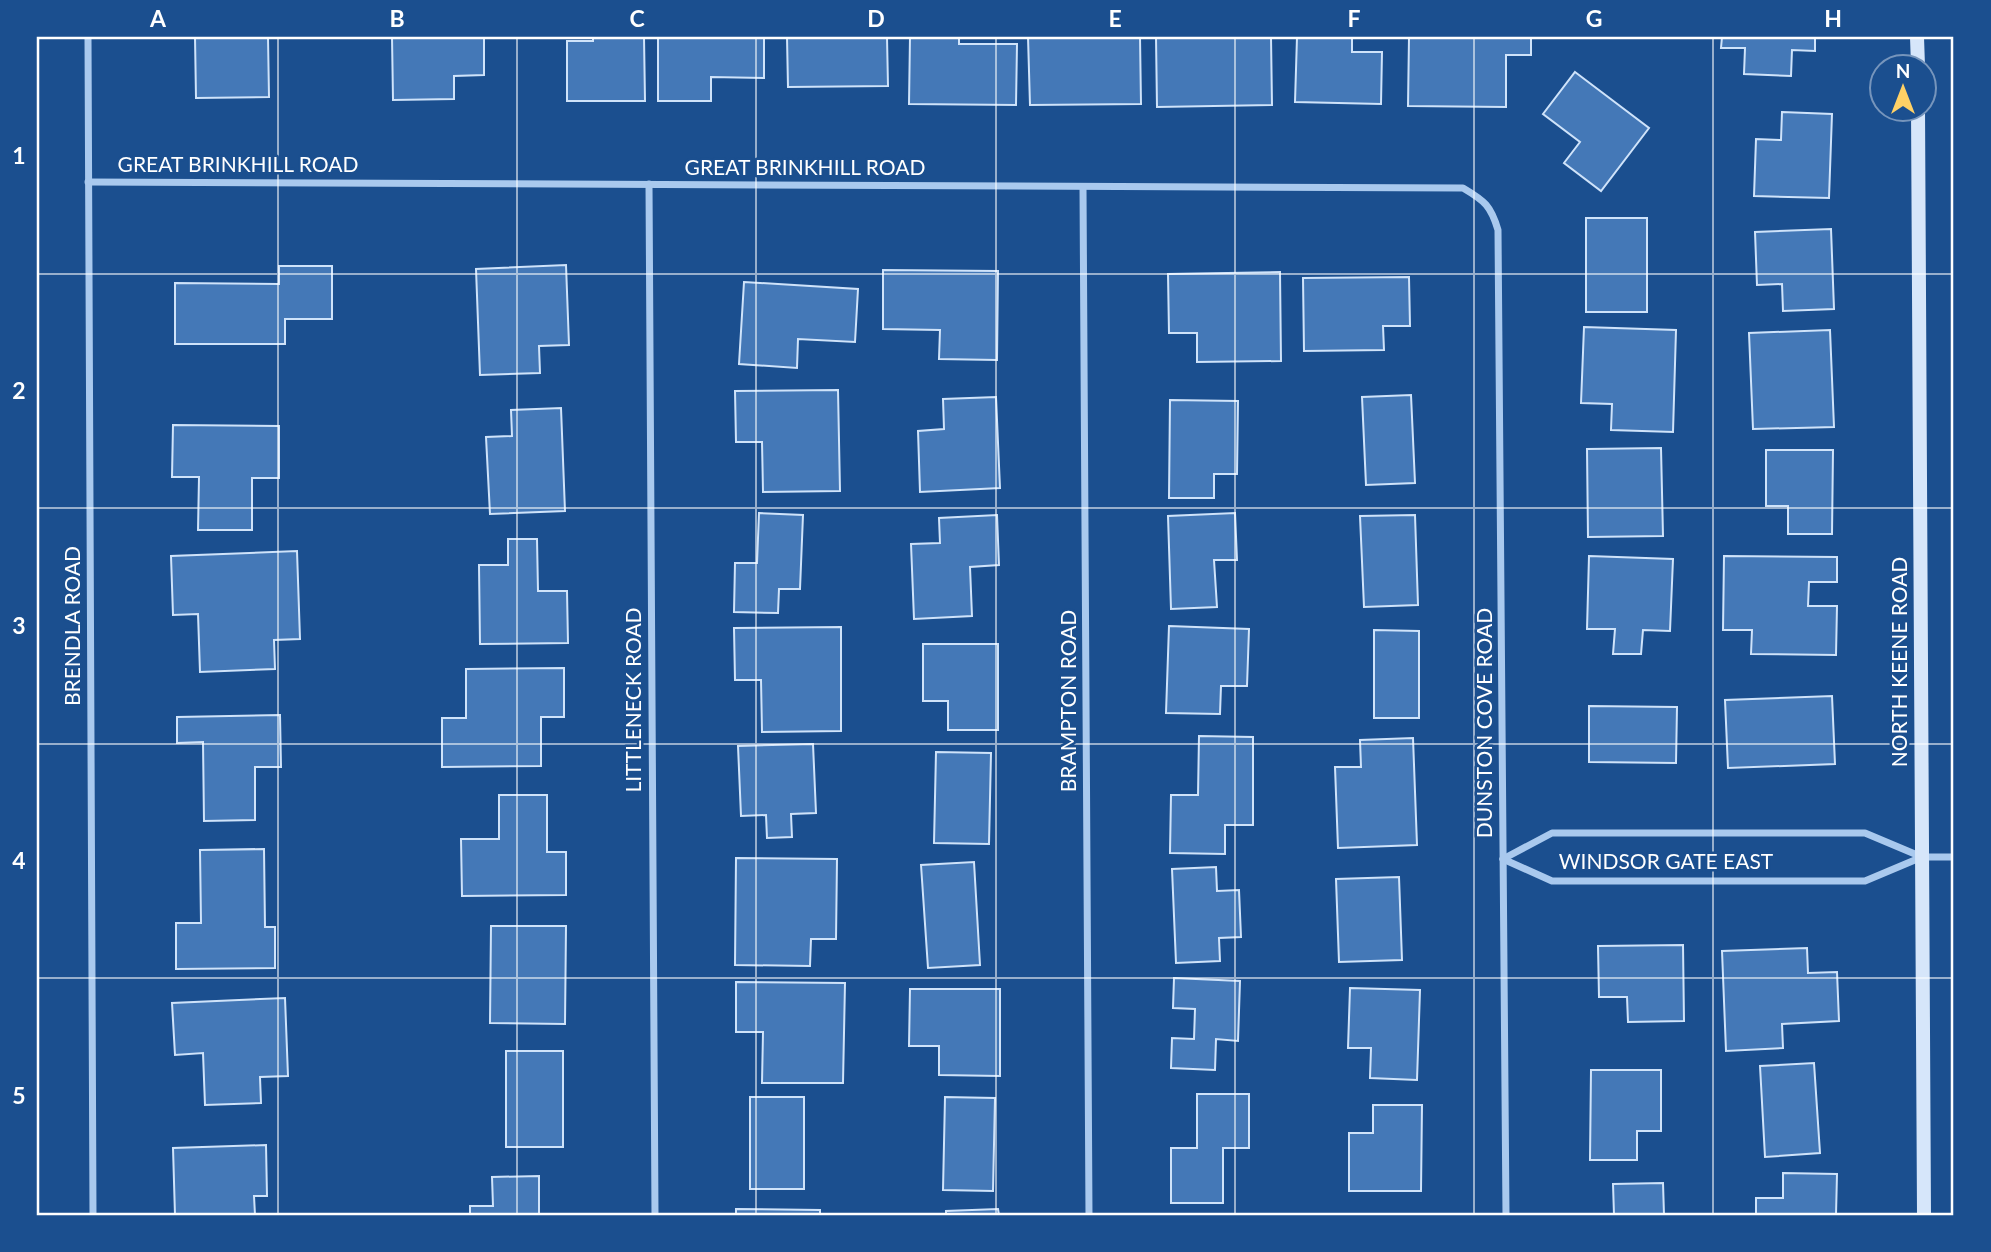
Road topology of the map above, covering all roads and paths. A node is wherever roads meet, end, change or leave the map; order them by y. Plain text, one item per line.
1 (88, 37) edge
2 (1918, 122) edge
3 (88, 183) junction
4 (649, 184) junction
5 (1083, 187) junction
6 (1499, 230) joint
7 (1922, 857) junction
8 (1954, 857) edge
9 (1503, 859) junction
10 (93, 1215) edge
11 (655, 1215) edge
12 (1089, 1215) edge
13 (1506, 1215) edge
14 (1924, 1215) edge

1 - 3 street, BRENDLA ROAD
2 - 7 main road, NORTH KEENE ROAD
3 - 4 street, GREAT BRINKHILL ROAD
3 - 10 street, BRENDLA ROAD
4 - 5 street, GREAT BRINKHILL ROAD
4 - 11 street, LITTLENECK ROAD
5 - 6 street, GREAT BRINKHILL ROAD
5 - 12 street, BRAMPTON ROAD
6 - 9 street, DUNSTON COVE ROAD
7 - 8 street, WINDSOR GATE EAST
7 - 9 street, WINDSOR GATE EAST
7 - 9 street, WINDSOR GATE EAST
7 - 14 main road, NORTH KEENE ROAD
9 - 13 street, DUNSTON COVE ROAD

